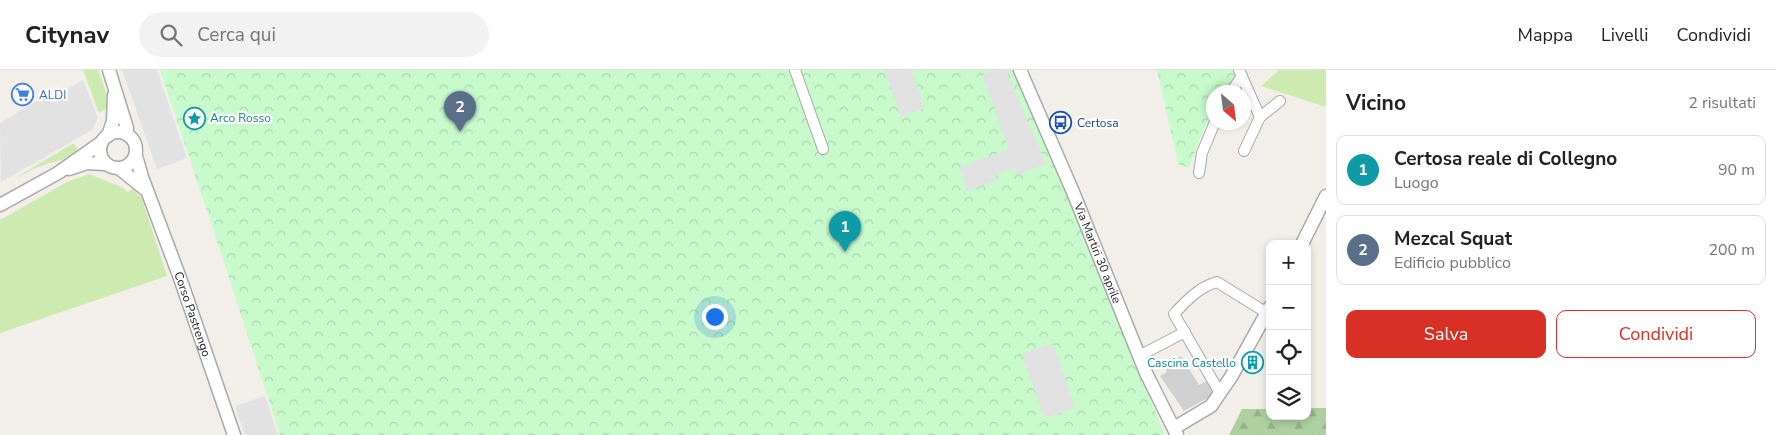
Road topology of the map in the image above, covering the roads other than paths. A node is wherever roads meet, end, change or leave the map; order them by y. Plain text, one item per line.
1 (109, 70) edge
2 (795, 70) edge
3 (1020, 70) edge
4 (1241, 73) edge
5 (114, 85) junction
6 (1235, 85) edge
7 (1280, 101) dead end
8 (1260, 117) junction
9 (1212, 130) edge
10 (127, 133) junction
11 (105, 139) junction
12 (823, 149) dead end
13 (1244, 150) dead end
14 (136, 156) junction
15 (105, 164) junction
16 (120, 169) junction
17 (58, 172) junction
18 (1199, 173) dead end
19 (148, 192) junction
20 (1326, 196) edge
21 (0, 205) edge
22 (1304, 240) edge
23 (1266, 309) edge
24 (1266, 314) edge
25 (1185, 332) junction
26 (1139, 356) junction
27 (1220, 393) junction
28 (1176, 432) edge
29 (234, 435) edge

1 - 5 street
2 - 12 street
3 - 26 street, Via Martiri 30 aprile
4 - 6 street
4 - 8 street
5 - 10 street
5 - 11 street
7 - 8 street
8 - 13 street
9 - 18 street
10 - 11 street
10 - 14 street
11 - 15 street
11 - 17 street
14 - 16 street
14 - 19 street, Corso Pastrengo
15 - 16 street
15 - 17 street
16 - 19 street
17 - 21 street
19 - 29 street, Corso Pastrengo
20 - 22 street
23 - 25 street
24 - 27 street
25 - 26 street
25 - 27 street
26 - 28 street, Via Martiri 30 aprile
27 - 28 street

